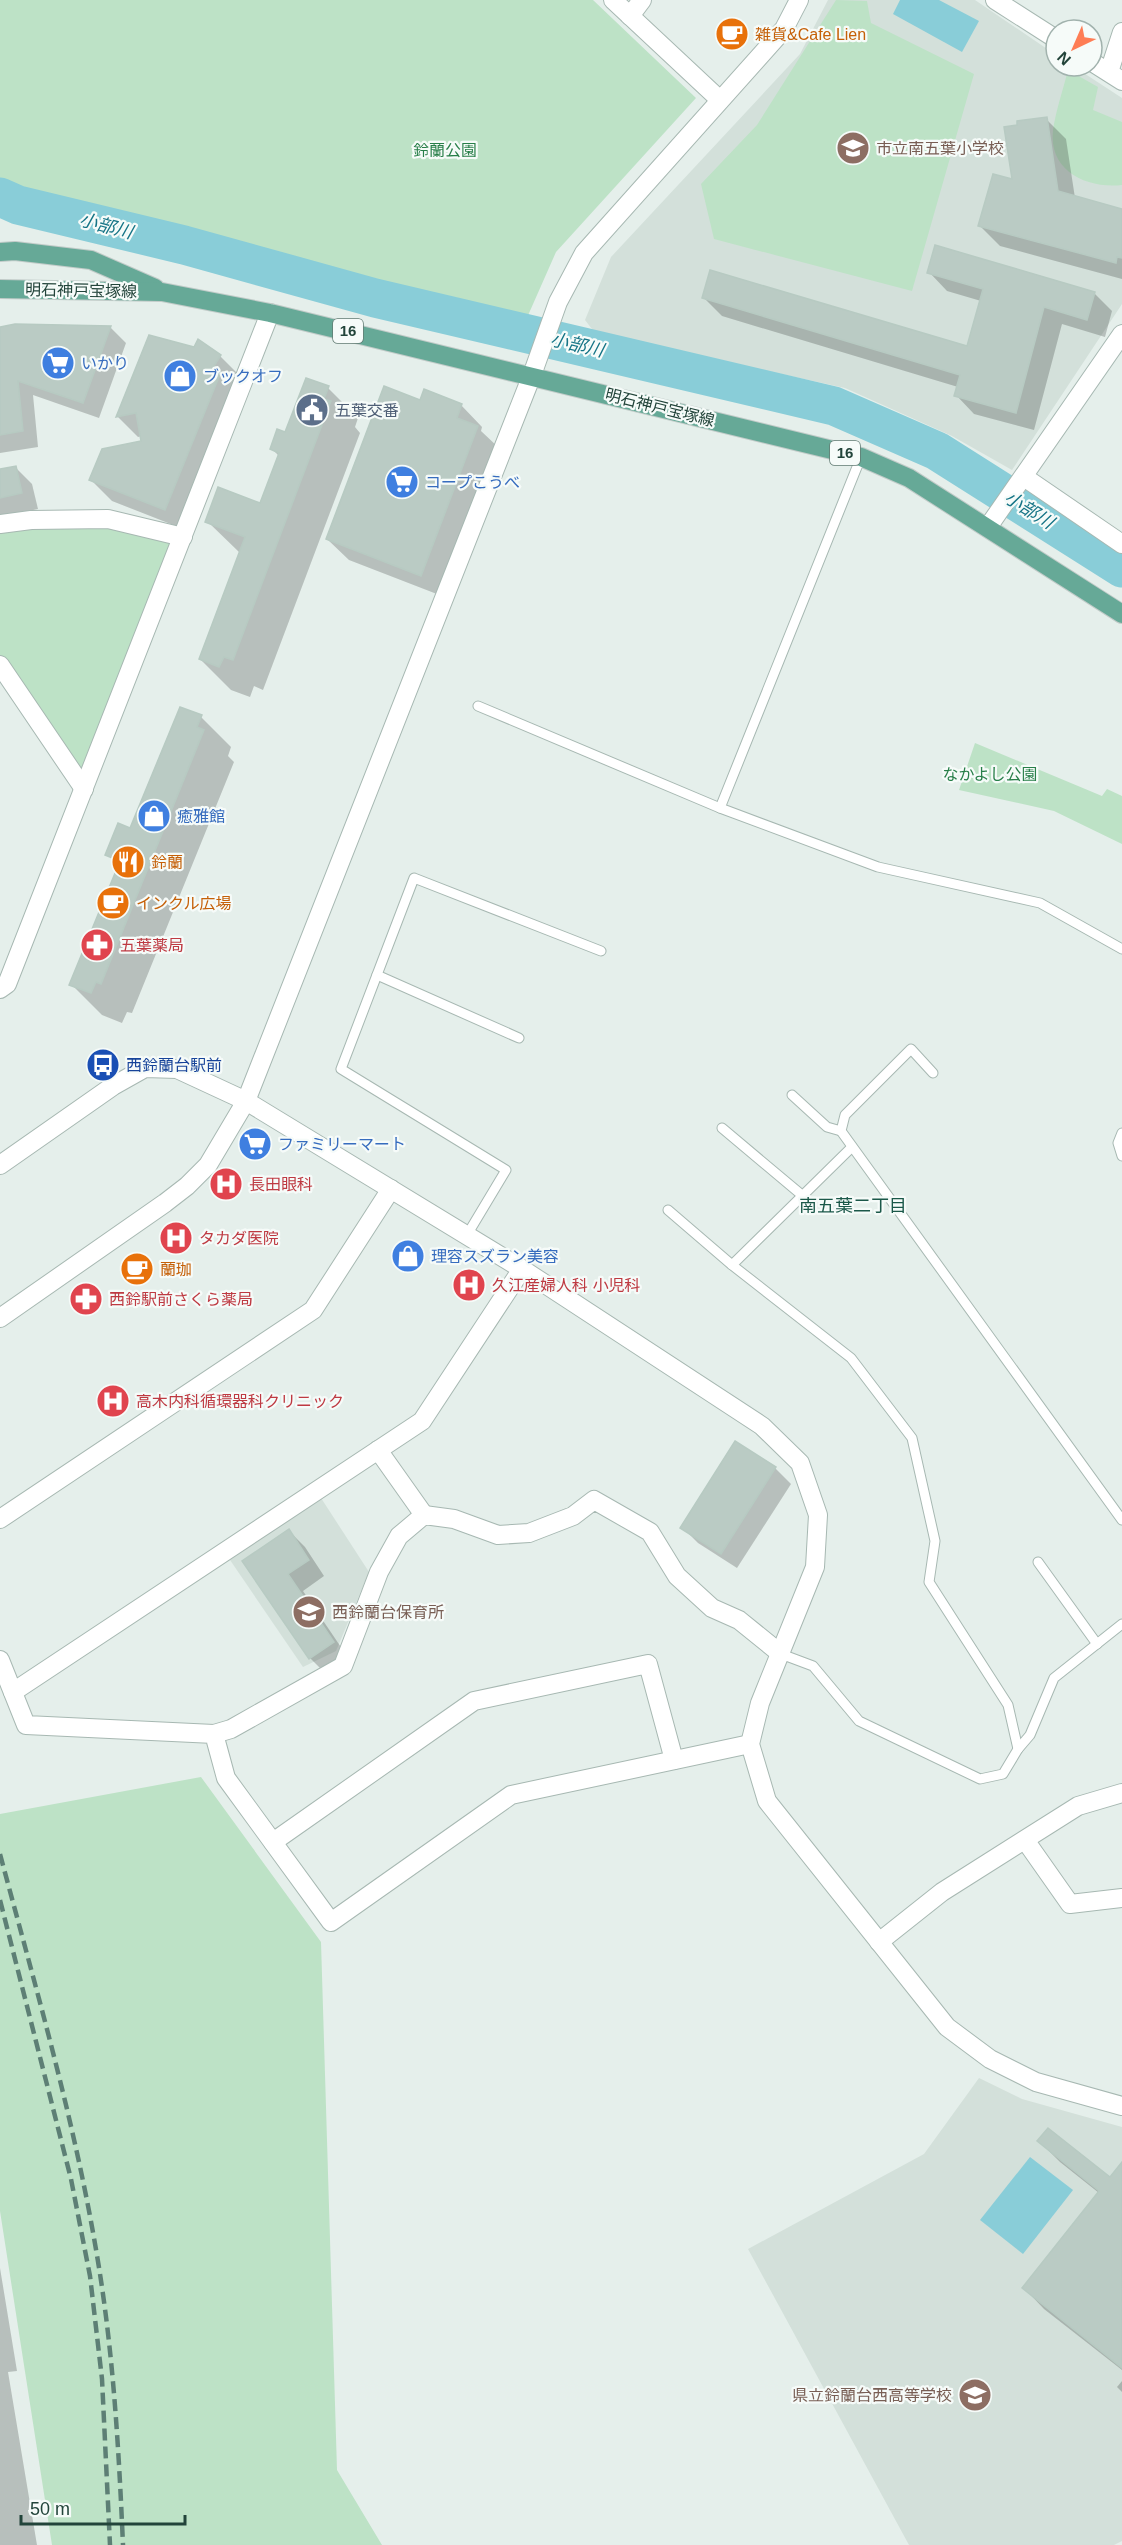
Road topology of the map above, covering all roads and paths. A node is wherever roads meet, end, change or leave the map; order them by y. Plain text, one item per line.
1 (613, 0) edge
2 (642, 0) edge
3 (799, 0) edge
4 (994, 0) edge
5 (630, 16) junction
6 (1044, 31) edge
7 (1122, 32) edge
8 (1116, 77) edge
9 (720, 100) junction
10 (0, 252) edge
11 (0, 289) edge
12 (162, 292) junction
13 (270, 313) junction
14 (1122, 334) edge
15 (535, 367) junction
16 (861, 457) junction
17 (1024, 477) junction
18 (994, 520) junction
19 (0, 524) edge
20 (183, 537) junction
21 (1122, 544) edge
22 (1122, 614) edge
23 (0, 665) edge
24 (478, 706) dead end
25 (84, 789) junction
26 (720, 808) junction
27 (1122, 949) edge
28 (601, 951) dead end
29 (377, 975) junction
30 (2, 983) edge
31 (519, 1038) dead end
32 (933, 1072) dead end
33 (792, 1095) dead end
34 (246, 1101) junction
35 (722, 1128) dead end
36 (840, 1131) junction
37 (1122, 1133) edge
38 (852, 1147) junction
39 (1122, 1156) edge
40 (0, 1165) edge
41 (390, 1189) junction
42 (802, 1196) junction
43 (668, 1210) dead end
44 (467, 1236) junction
45 (732, 1265) junction
46 (522, 1269) junction
47 (2, 1312) edge
48 (378, 1450) junction
49 (424, 1515) junction
50 (0, 1520) edge
51 (1122, 1520) edge
52 (1038, 1562) dead end
53 (1122, 1624) edge
54 (1097, 1644) junction
55 (782, 1654) junction
56 (0, 1660) edge
57 (13, 1692) junction
58 (214, 1734) junction
59 (750, 1744) junction
60 (1018, 1749) junction
61 (674, 1760) junction
62 (1122, 1793) edge
63 (1025, 1840) junction
64 (273, 1842) junction
65 (1122, 1898) edge
66 (879, 1942) junction
67 (1122, 2106) edge

1 - 5 street
2 - 5 street
3 - 9 street
4 - 6 street
5 - 9 street
7 - 8 street
9 - 15 street
10 - 12 main road, 明石神戸宝塚線 / 16
11 - 12 main road, 明石神戸宝塚線 / 16
12 - 13 main road, 明石神戸宝塚線 / 16
13 - 15 main road, 明石神戸宝塚線 / 16
13 - 20 street
14 - 17 street
15 - 16 main road, 明石神戸宝塚線 / 16
15 - 34 street
16 - 18 main road, 明石神戸宝塚線 / 16
16 - 26 lane
17 - 18 street
17 - 21 street
18 - 22 main road, 明石神戸宝塚線 / 16
19 - 20 street
20 - 25 street
23 - 25 street
24 - 26 lane
25 - 30 street
26 - 27 lane
28 - 29 lane
29 - 31 lane
29 - 44 lane
32 - 36 lane
33 - 36 lane
34 - 40 street
34 - 41 street
34 - 47 street
35 - 42 lane
36 - 38 lane
37 - 39 lane
38 - 42 lane
38 - 51 lane
41 - 44 street
41 - 50 street
42 - 45 lane
43 - 45 lane
44 - 46 street
45 - 60 lane
46 - 48 street
46 - 55 street
48 - 49 street
48 - 57 street
49 - 55 street
49 - 58 street
52 - 54 lane
53 - 54 lane
54 - 60 lane
55 - 59 street
55 - 60 lane
56 - 57 street
57 - 58 street
58 - 64 street
59 - 61 street
59 - 66 street
61 - 64 street
61 - 64 street
62 - 63 street
63 - 65 street
63 - 66 street
66 - 67 street

